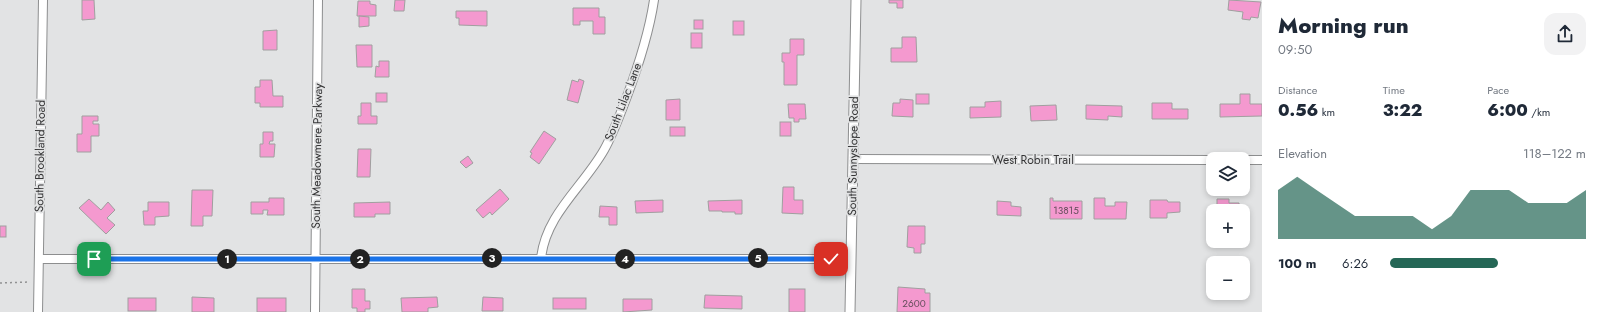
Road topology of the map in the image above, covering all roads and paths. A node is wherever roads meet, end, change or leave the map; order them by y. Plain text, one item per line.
1 (43, 0) edge
2 (318, 0) edge
3 (654, 0) edge
4 (856, 0) edge
5 (853, 159) junction
6 (1206, 160) edge
7 (1250, 160) edge
8 (1262, 160) edge
9 (541, 258) junction
10 (39, 259) junction
11 (316, 259) junction
12 (851, 259) junction
13 (39, 282) junction
14 (0, 283) edge
15 (38, 312) edge
16 (314, 312) edge
17 (850, 312) edge

1 - 10 street, South Brookland Road
2 - 11 street, South Meadowmere Parkway
3 - 9 street, South Lilac Lane
4 - 5 street, South Sunnyslope Road
5 - 6 street, West Robin Trail
5 - 12 street, South Sunnyslope Road
7 - 8 street
9 - 11 street
9 - 12 street
10 - 11 street
10 - 13 street, South Brookland Road
11 - 16 street, South Meadowmere Parkway
12 - 17 street, South Sunnyslope Road
13 - 14 path
13 - 15 street, South Brookland Road

